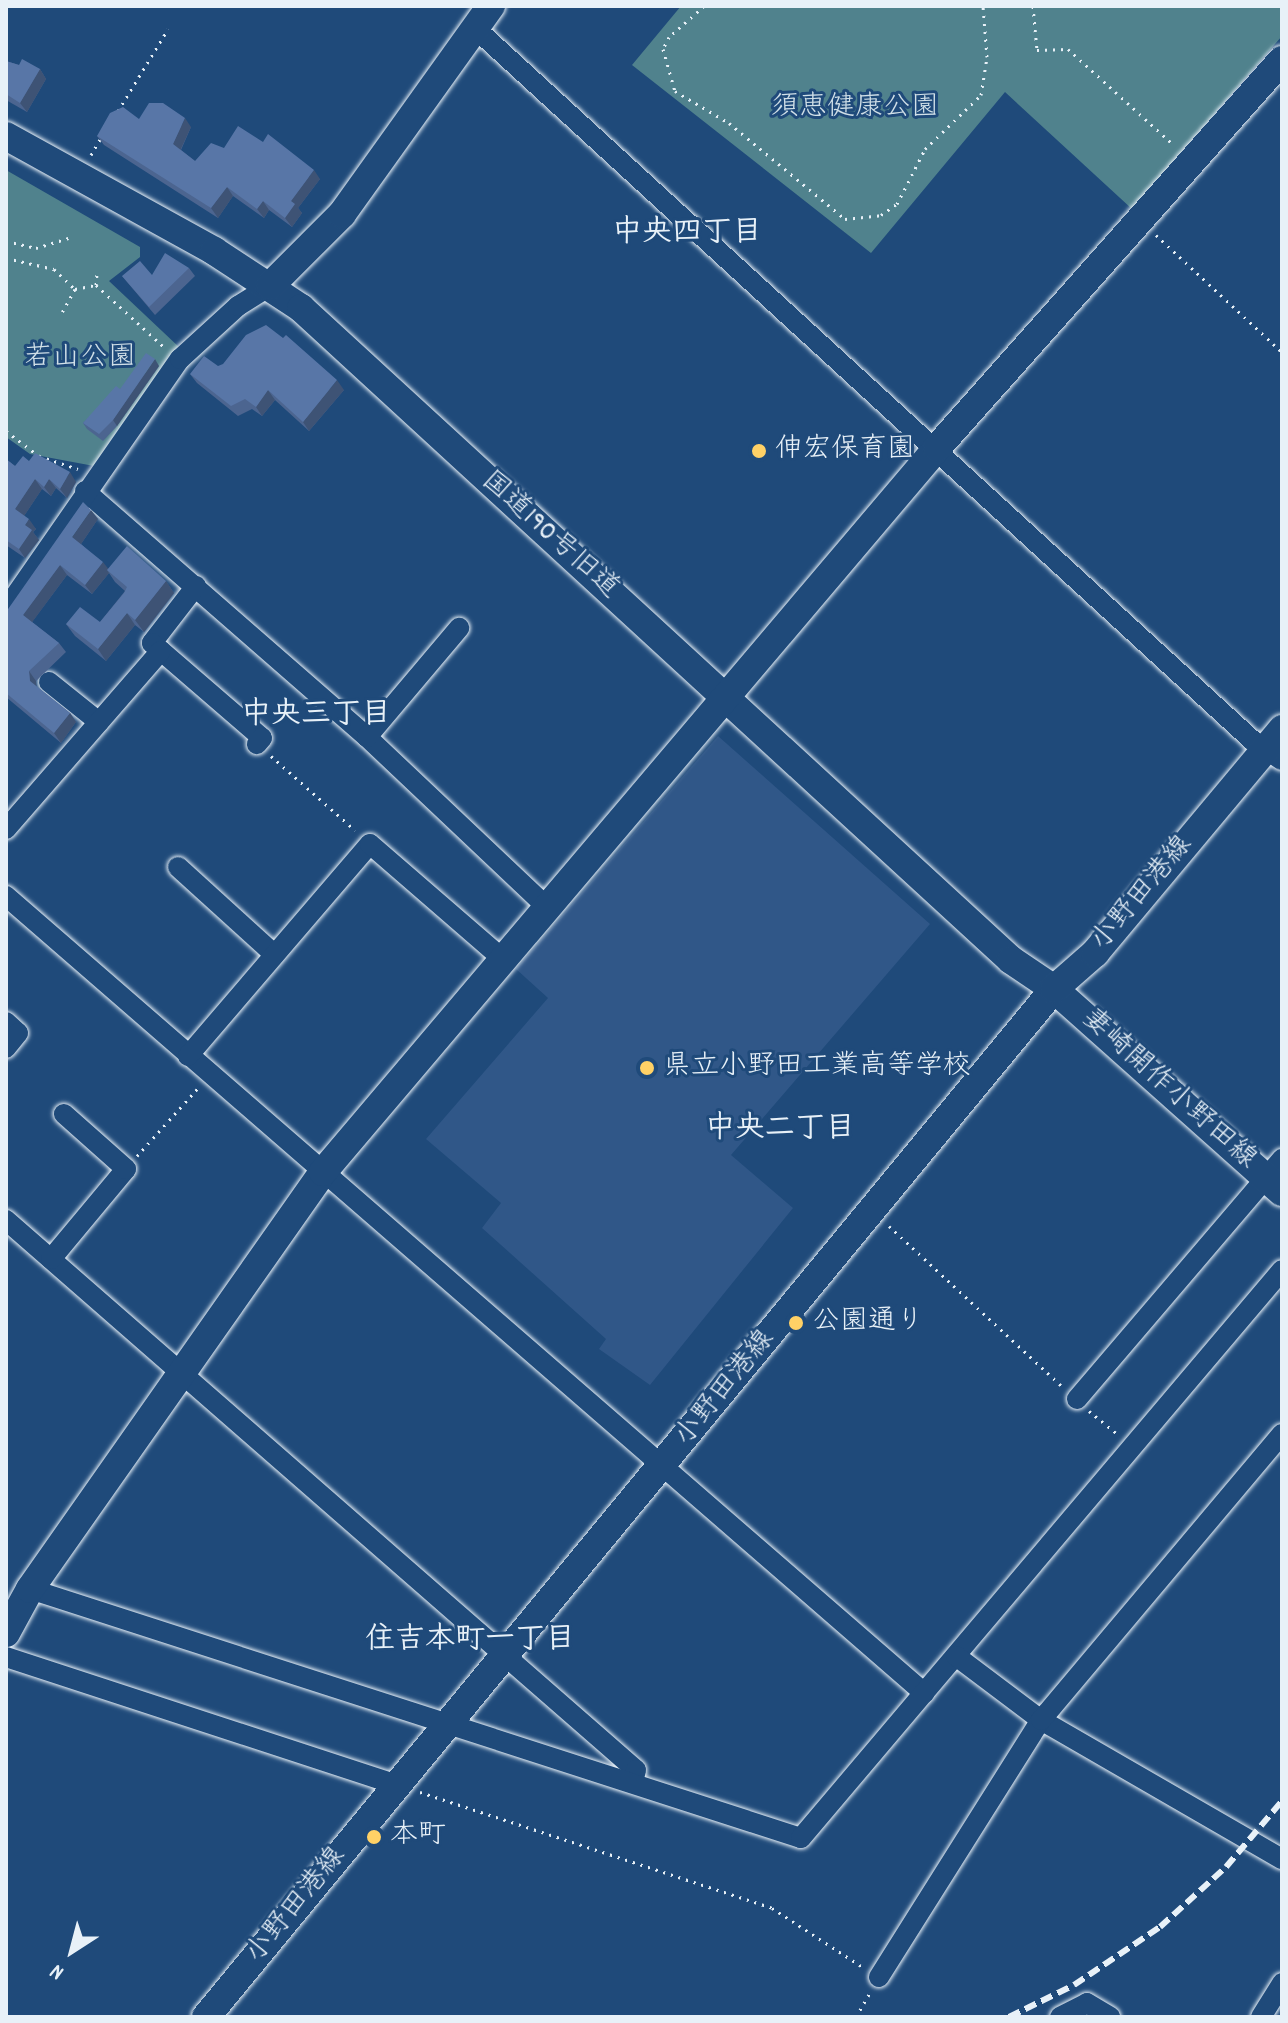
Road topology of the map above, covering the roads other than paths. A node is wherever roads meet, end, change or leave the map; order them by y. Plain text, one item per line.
1 (483, 17) edge
2 (1282, 60) edge
3 (6, 136) edge
4 (270, 286) junction
5 (937, 448) junction
6 (85, 491) junction
7 (196, 586) junction
8 (6, 609) edge
9 (459, 628) dead end
10 (161, 651) junction
11 (49, 682) dead end
12 (729, 700) junction
13 (99, 722) junction
14 (367, 737) junction
15 (257, 744) road end
16 (1277, 745) edge
17 (6, 829) edge
18 (178, 867) dead end
19 (6, 896) edge
20 (549, 909) junction
21 (274, 954) junction
22 (505, 961) junction
23 (1054, 989) junction
24 (6, 1022) edge
25 (6, 1048) edge
26 (188, 1056) junction
27 (64, 1114) dead end
28 (323, 1172) junction
29 (1277, 1176) edge
30 (6, 1220) edge
31 (51, 1259) junction
32 (1282, 1270) edge
33 (179, 1373) junction
34 (1077, 1399) road end
35 (1280, 1440) edge
36 (661, 1467) junction
37 (30, 1589) junction
38 (6, 1633) edge
39 (503, 1655) junction
40 (956, 1656) junction
41 (6, 1657) edge
42 (924, 1693) junction
43 (1041, 1720) junction
44 (446, 1724) junction
45 (633, 1782) junction
46 (397, 1785) junction
47 (1282, 1859) edge
48 (879, 1977) road end
49 (1282, 1983) edge
50 (206, 2017) edge
51 (1060, 2017) edge
52 (1110, 2017) edge
53 (1261, 2017) edge

1 - 4 street
1 - 5 street
2 - 5 street
3 - 4 street, 国道190号旧道
4 - 6 street
4 - 12 street, 国道190号旧道
5 - 12 street
5 - 16 street
6 - 7 street
6 - 8 street
7 - 10 street
7 - 14 street
9 - 14 street
10 - 13 street
10 - 15 street
11 - 13 street
12 - 20 street
12 - 23 street, 国道190号旧道
13 - 17 street
14 - 20 street
16 - 23 street, 小野田港線
18 - 21 street
19 - 26 street
20 - 22 street
21 - 22 street
21 - 26 street
22 - 28 street
23 - 29 street, 妻崎開作小野田線
23 - 36 street, 小野田港線
24 - 25 street
26 - 28 street
27 - 31 street
28 - 33 street
28 - 36 street
29 - 34 street
30 - 31 street
31 - 33 street
32 - 40 street
33 - 37 street
33 - 39 street
35 - 43 street
36 - 39 street, 小野田港線
36 - 42 street
37 - 38 street
37 - 44 street
39 - 44 street, 小野田港線
39 - 45 street
40 - 42 street
40 - 43 street
41 - 46 street
42 - 45 street
43 - 47 street
43 - 48 street
44 - 45 street
44 - 46 street, 小野田港線
46 - 50 street, 小野田港線
49 - 53 street
51 - 52 street

